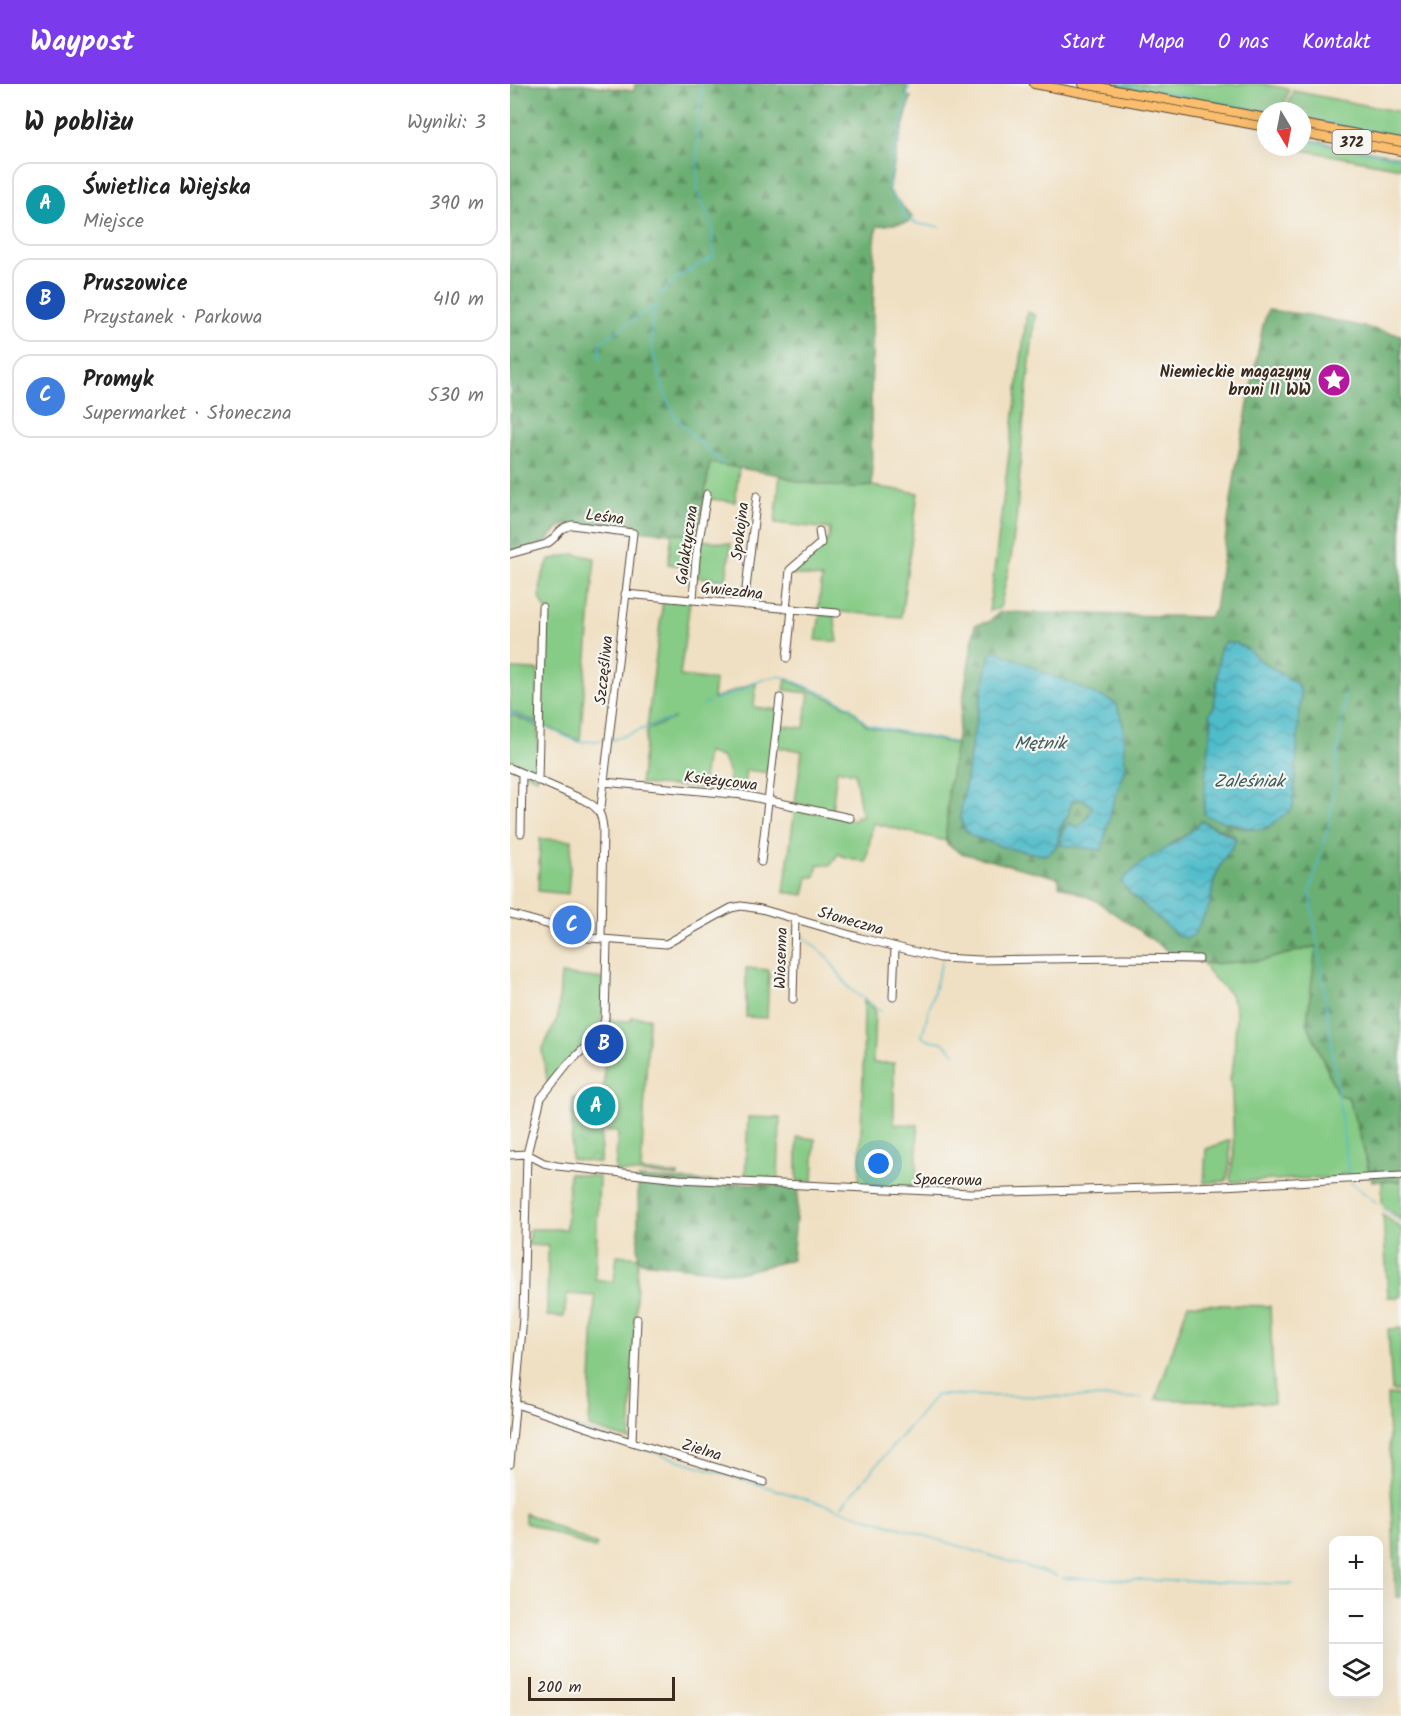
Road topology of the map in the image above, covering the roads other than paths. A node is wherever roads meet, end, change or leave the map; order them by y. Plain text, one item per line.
1 (1034, 84) edge
2 (1083, 84) edge
3 (1257, 116) edge
4 (1257, 125) edge
5 (1311, 126) edge
6 (1311, 135) edge
7 (1401, 142) edge
8 (1401, 152) edge
9 (706, 494) dead end
10 (757, 496) dead end
11 (819, 531) dead end
12 (633, 532) joint
13 (510, 554) edge
14 (625, 594) junction
15 (693, 599) junction
16 (744, 605) junction
17 (543, 607) dead end
18 (789, 609) junction
19 (837, 613) dead end
20 (788, 658) dead end
21 (780, 698) dead end
22 (510, 768) edge
23 (522, 774) junction
24 (538, 781) junction
25 (604, 782) junction
26 (770, 800) junction
27 (598, 809) junction
28 (850, 818) dead end
29 (521, 833) dead end
30 (761, 862) dead end
31 (510, 914) edge
32 (795, 918) junction
33 (604, 939) junction
34 (896, 947) junction
35 (1199, 959) dead end
36 (893, 997) dead end
37 (793, 999) dead end
38 (527, 1154) junction
39 (510, 1155) edge
40 (1401, 1176) edge
41 (637, 1319) dead end
42 (516, 1407) junction
43 (632, 1442) junction
44 (510, 1464) edge
45 (764, 1482) dead end

1 - 4 main road
2 - 3 main road
5 - 7 main road, 372
6 - 8 main road, 372
9 - 15 street, Galaktyczna
10 - 16 street, Spokojna
11 - 18 street
12 - 13 street, Leśna
12 - 14 street, Szczęśliwa
14 - 15 street, Gwiezdna
14 - 25 street, Szczęśliwa
15 - 16 street, Gwiezdna
16 - 18 street, Gwiezdna
17 - 24 street
18 - 19 street, Gwiezdna
18 - 20 street
21 - 26 street, Księżycowa
22 - 23 street
23 - 24 street
23 - 29 street
24 - 27 street
25 - 26 street, Księżycowa
25 - 27 street, Szczęśliwa
26 - 28 street
26 - 30 street
27 - 33 street
31 - 33 street, Słoneczna
32 - 33 street, Słoneczna
32 - 34 street, Słoneczna
32 - 37 street, Wiosenna
33 - 38 street
34 - 35 street, Słoneczna
34 - 36 street
38 - 39 street
38 - 40 street, Spacerowa
38 - 42 street
41 - 43 street
42 - 43 street, Zielna
42 - 44 street
43 - 45 street, Zielna

